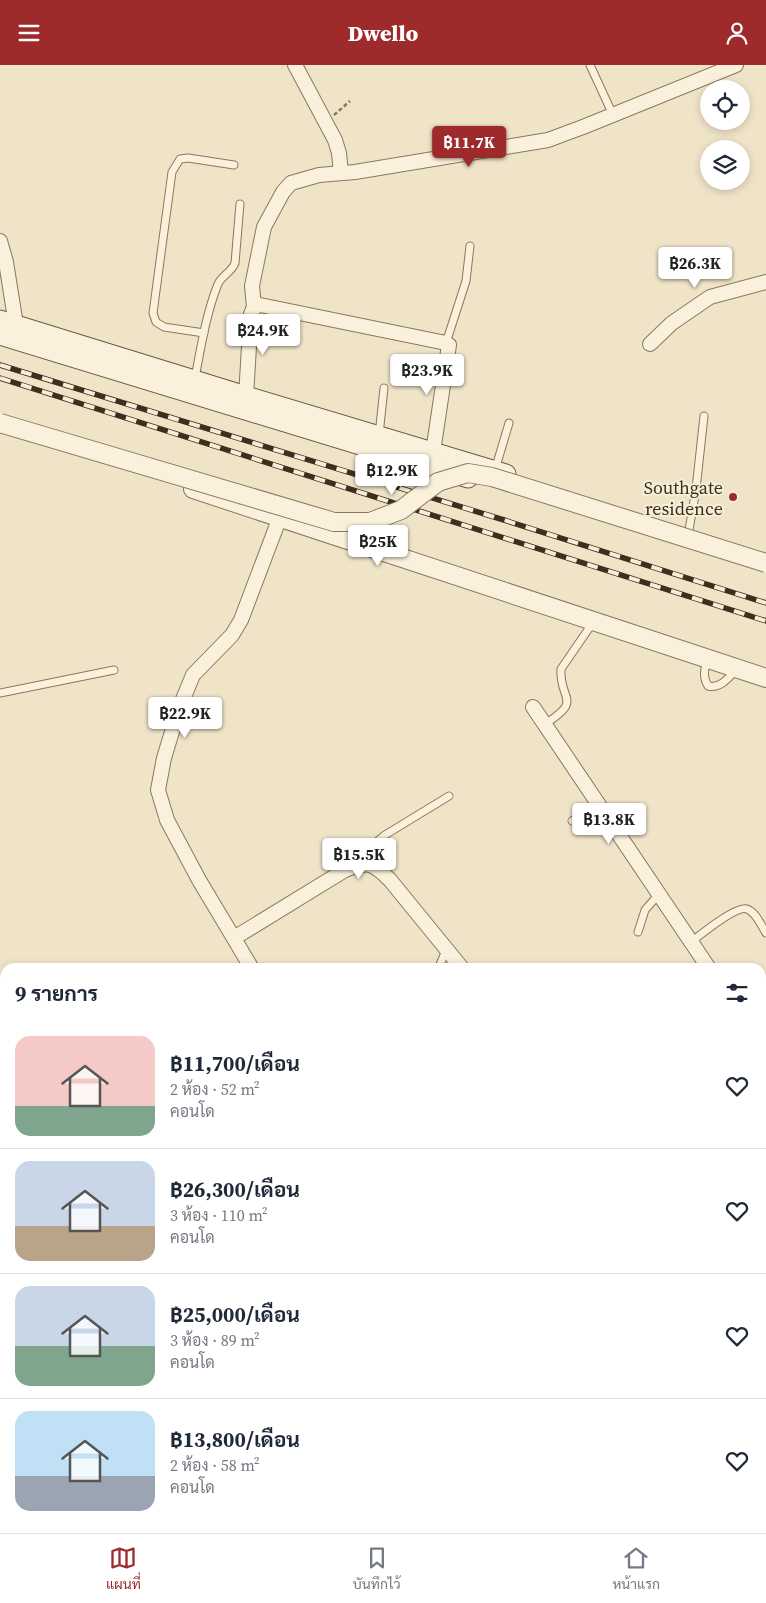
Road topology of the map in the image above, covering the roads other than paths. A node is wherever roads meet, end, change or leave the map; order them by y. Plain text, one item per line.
1 (295, 65) edge
2 (590, 65) edge
3 (736, 65) edge
4 (613, 115) junction
5 (234, 165) dead end
6 (341, 173) junction
7 (240, 204) dead end
8 (0, 241) edge
9 (470, 246) dead end
10 (766, 282) edge
11 (254, 307) junction
12 (8, 322) edge
13 (204, 333) junction
14 (0, 335) edge
15 (446, 343) junction
16 (650, 344) dead end
17 (192, 387) junction
18 (384, 387) dead end
19 (246, 396) junction
20 (704, 416) dead end
21 (509, 423) dead end
22 (0, 424) edge
23 (379, 435) junction
24 (433, 452) junction
25 (495, 471) junction
26 (280, 517) junction
27 (689, 530) junction
28 (766, 554) edge
29 (766, 563) edge
30 (766, 570) edge
31 (594, 621) junction
32 (707, 659) junction
33 (737, 669) junction
34 (114, 670) dead end
35 (766, 678) edge
36 (0, 693) edge
37 (533, 707) dead end
38 (545, 725) junction
39 (449, 796) dead end
40 (598, 804) junction
41 (572, 821) dead end
42 (362, 863) junction
43 (659, 895) junction
44 (638, 932) dead end
45 (766, 933) edge
46 (234, 938) junction
47 (691, 942) junction
48 (446, 950) junction
49 (249, 963) edge
50 (441, 963) edge
51 (457, 963) edge
52 (705, 963) edge

1 - 6 street
2 - 4 lane
3 - 4 street
4 - 6 street
5 - 13 lane
6 - 11 street
7 - 13 lane
8 - 12 street
9 - 15 lane
10 - 16 street
11 - 15 street
11 - 19 street
12 - 17 main road
13 - 17 lane
14 - 17 main road
15 - 24 street
17 - 19 main road
17 - 30 main road
18 - 23 lane
19 - 23 main road
20 - 27 lane
21 - 25 lane
22 - 26 street
22 - 29 street, bridge
23 - 24 main road
24 - 25 main road
25 - 27 main road
26 - 31 street
26 - 46 street
27 - 28 main road
31 - 32 street
31 - 38 lane
32 - 33 street
32 - 33 lane
33 - 35 street
34 - 36 lane
37 - 38 street
38 - 40 street
39 - 42 lane
40 - 41 lane
40 - 43 street
42 - 46 street
42 - 48 street
43 - 44 lane
43 - 47 street
45 - 47 lane
46 - 49 street
47 - 52 street
48 - 50 lane
48 - 51 street

